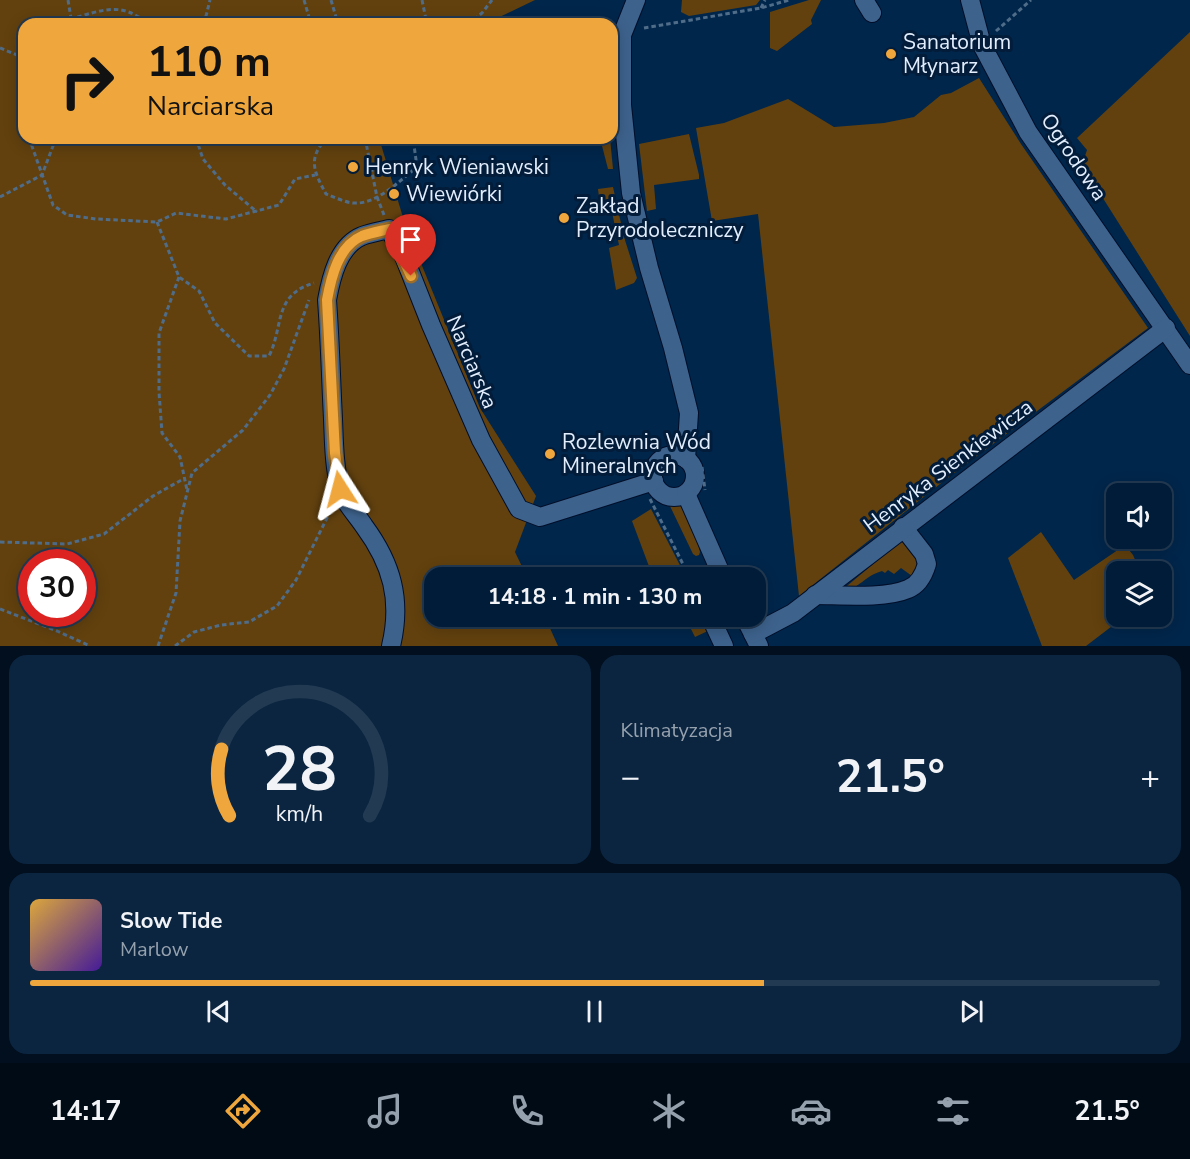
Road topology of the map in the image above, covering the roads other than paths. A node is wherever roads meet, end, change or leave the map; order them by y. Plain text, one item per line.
1 (636, 0) edge
2 (970, 0) edge
3 (1166, 328) junction
4 (1190, 365) edge
5 (686, 459) junction
6 (648, 482) junction
7 (686, 494) junction
8 (903, 527) junction
9 (718, 567) edge
10 (815, 596) junction
11 (715, 627) edge
12 (756, 640) edge
13 (391, 646) edge
14 (724, 646) edge

1 - 5 street
2 - 3 street, Ogrodowa
3 - 4 street, Ogrodowa
3 - 8 street, Henryka Sienkiewicza
5 - 6 street
5 - 7 street
6 - 7 street
6 - 13 street, Narciarska
7 - 9 street
8 - 10 street, Henryka Sienkiewicza
8 - 10 street
10 - 12 street, Henryka Sienkiewicza
11 - 14 street

